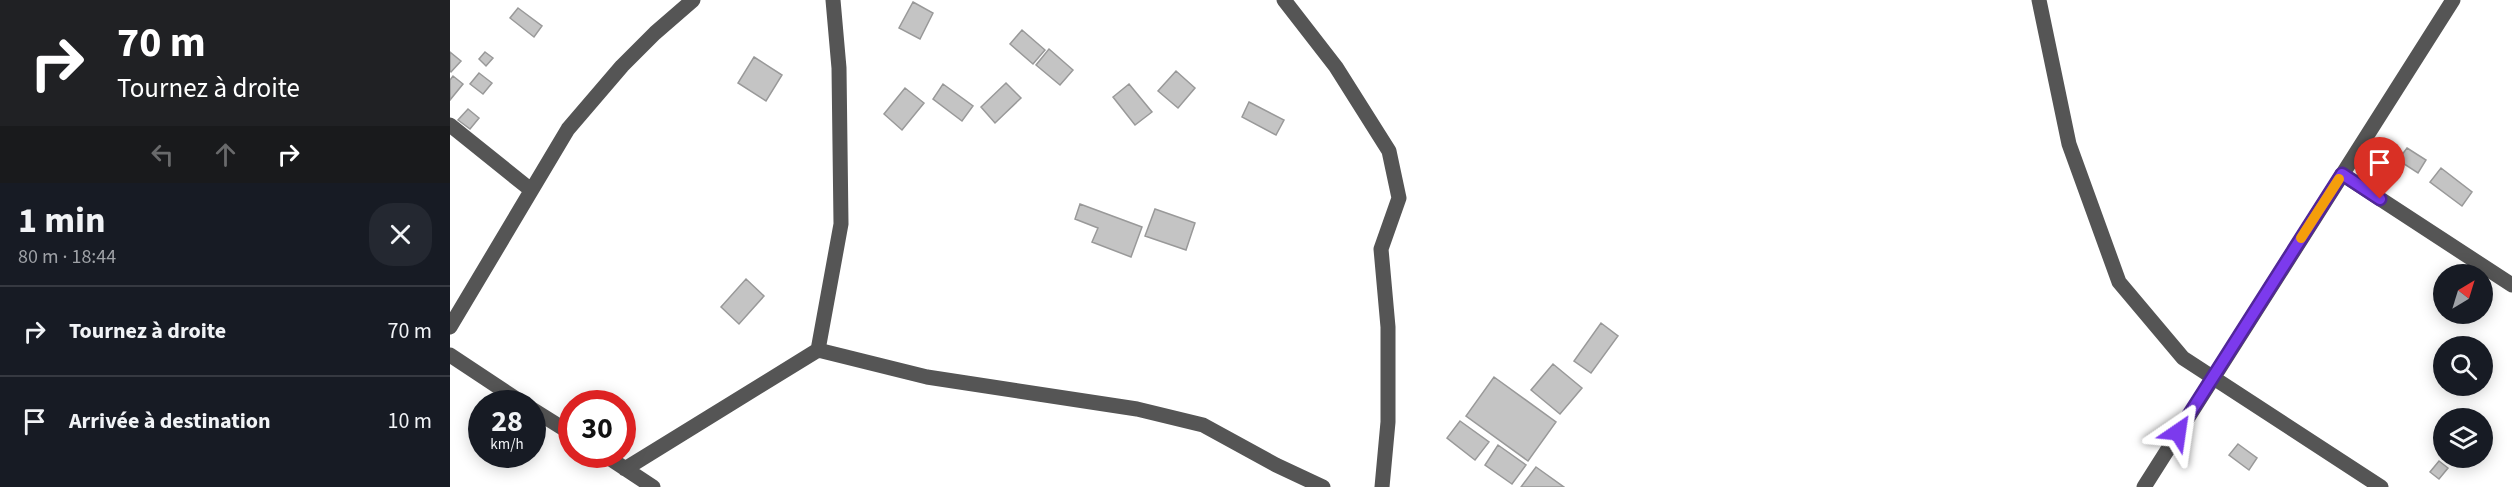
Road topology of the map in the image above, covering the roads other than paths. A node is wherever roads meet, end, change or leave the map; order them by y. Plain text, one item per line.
1 (693, 0) edge
2 (833, 0) edge
3 (1284, 0) edge
4 (2039, 0) edge
5 (2453, 0) edge
6 (450, 125) edge
7 (2342, 174) junction
8 (531, 190) junction
9 (2512, 285) edge
10 (450, 327) edge
11 (818, 350) junction
12 (450, 355) edge
13 (2212, 377) junction
14 (503, 390) edge
15 (625, 469) joint
16 (653, 487) edge
17 (1323, 487) edge
18 (1382, 487) edge
19 (2144, 487) edge
20 (2381, 487) edge

1 - 8 street
2 - 11 street
3 - 18 street
4 - 13 street
5 - 7 street
6 - 8 street
7 - 9 street
7 - 13 street
8 - 10 street
11 - 15 street
11 - 17 street
12 - 14 street
13 - 19 street
13 - 20 street
15 - 16 street

